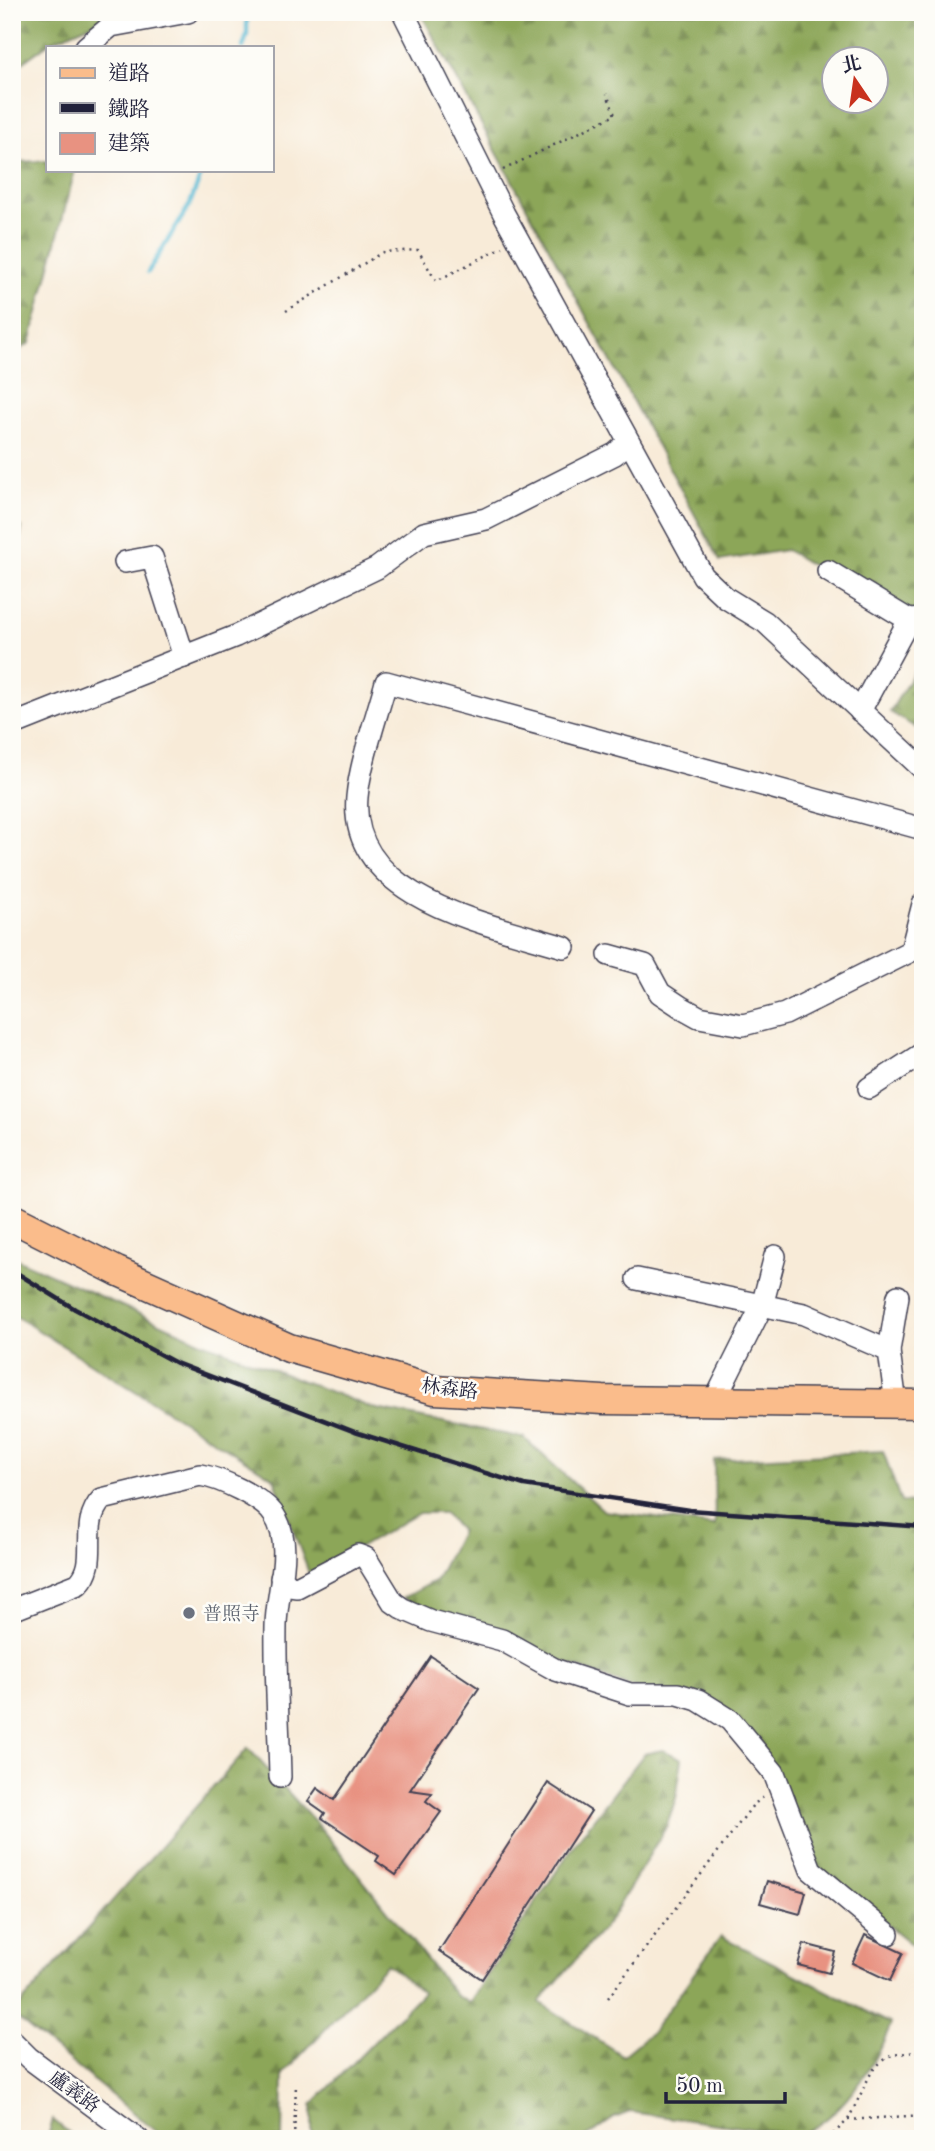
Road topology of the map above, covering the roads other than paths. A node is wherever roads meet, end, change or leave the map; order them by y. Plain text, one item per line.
1 (188, 12) edge
2 (403, 12) edge
3 (87, 46) edge
4 (629, 442) junction
5 (125, 562) dead end
6 (828, 571) dead end
7 (916, 620) edge
8 (184, 657) junction
9 (860, 711) junction
10 (12, 725) edge
11 (923, 769) edge
12 (923, 829) edge
13 (923, 904) edge
14 (564, 947) dead end
15 (610, 955) dead end
16 (917, 960) edge
17 (923, 1053) edge
18 (869, 1088) dead end
19 (12, 1218) edge
20 (775, 1256) dead end
21 (637, 1279) dead end
22 (898, 1296) dead end
23 (762, 1306) junction
24 (889, 1351) junction
25 (714, 1402) junction
26 (909, 1404) edge
27 (281, 1578) junction
28 (12, 1610) edge
29 (280, 1777) dead end
30 (888, 1934) dead end
31 (12, 2041) edge
32 (138, 2139) edge

1 - 3 street
2 - 4 street
4 - 8 street
4 - 9 street
5 - 8 street
6 - 7 street
7 - 9 street
8 - 10 street
9 - 11 street
12 - 14 street
13 - 16 street
15 - 16 street
17 - 18 street
19 - 25 main road, 林森路
20 - 23 street
21 - 23 street
22 - 24 street
23 - 24 street
23 - 25 street
24 - 26 street
25 - 26 main road, 林森路
27 - 28 street
27 - 29 street
27 - 30 street
31 - 32 street, 盧義路

